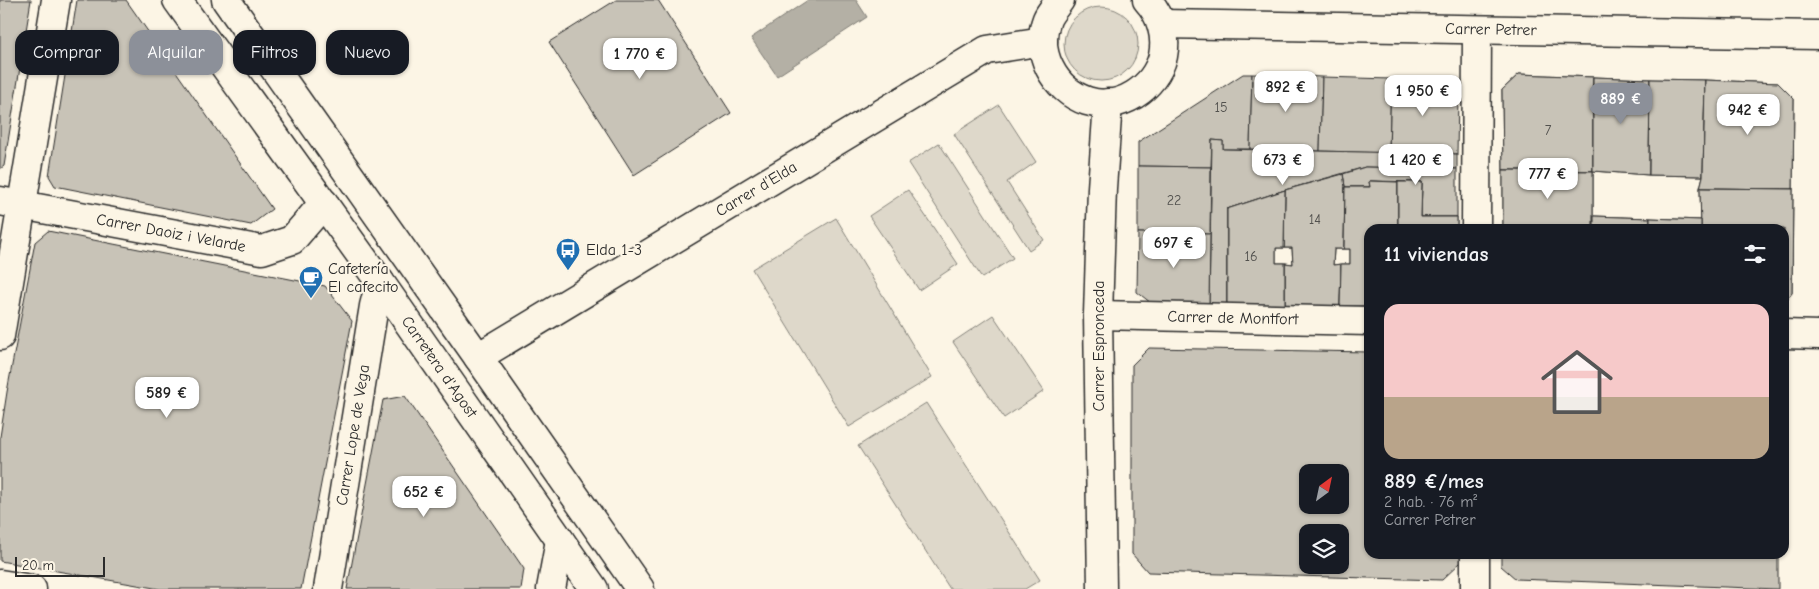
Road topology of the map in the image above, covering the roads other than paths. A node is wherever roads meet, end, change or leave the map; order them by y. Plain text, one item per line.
1 (56, 0) edge
2 (177, 0) edge
3 (226, 0) edge
4 (1060, 0) edge
5 (1147, 0) edge
6 (1162, 24) junction
7 (1477, 30) junction
8 (1819, 35) edge
9 (1043, 42) junction
10 (1108, 103) junction
11 (11, 203) edge
12 (324, 203) junction
13 (1476, 224) edge
14 (380, 282) junction
15 (1098, 315) junction
16 (1364, 322) edge
17 (1789, 334) edge
18 (1819, 335) edge
19 (0, 336) edge
20 (478, 356) junction
21 (448, 379) junction
22 (560, 540) junction
23 (1475, 559) edge
24 (0, 584) edge
25 (32, 589) edge
26 (328, 589) edge
27 (550, 589) edge
28 (594, 589) edge
29 (640, 589) edge
30 (1102, 589) edge
31 (1475, 589) edge

1 - 11 street
2 - 12 street, Carretera d'Agost
3 - 20 street
4 - 9 street
5 - 6 street
6 - 7 street, Carrer Petrer
6 - 10 street
7 - 8 street, Carrer Petrer
7 - 13 street
9 - 10 street
9 - 20 street, Carrer d’Elda
10 - 15 street, Carrer Espronceda
11 - 12 street, Carrer Daoiz i Velarde
11 - 19 street
12 - 14 street, Carretera d'Agost
14 - 21 street, Carretera d'Agost
14 - 26 street, Carrer Lope de Vega
15 - 16 street, Carrer de Montfort
15 - 30 street, Carrer Espronceda
17 - 18 street
20 - 21 street, Carrer d’Elda
20 - 29 street
21 - 22 street, Carretera d'Agost
22 - 27 street
22 - 28 street, Carretera d'Agost
23 - 31 street
24 - 25 street

